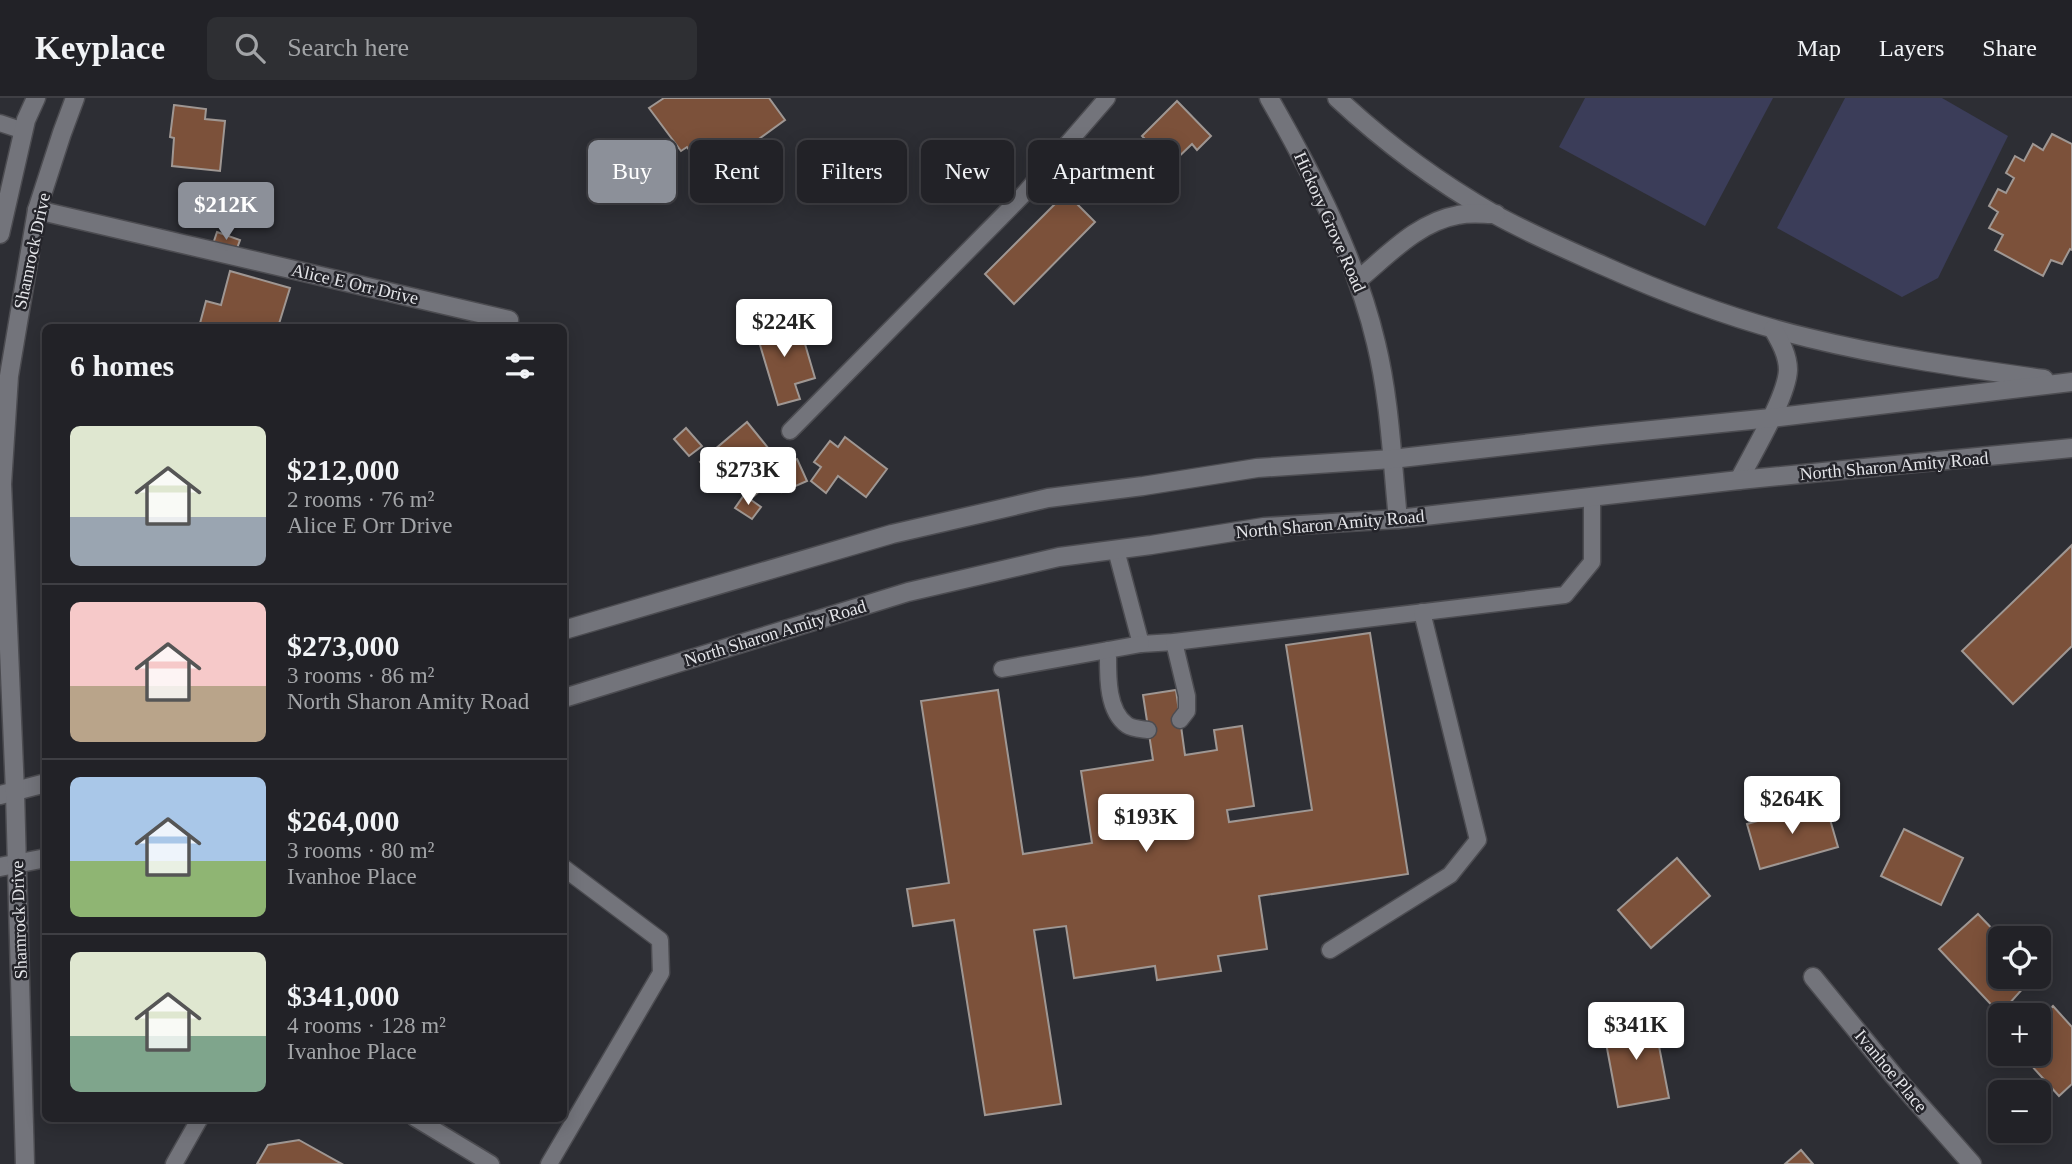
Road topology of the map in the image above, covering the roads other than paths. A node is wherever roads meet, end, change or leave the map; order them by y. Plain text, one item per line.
1 (36, 98) edge
2 (75, 98) edge
3 (1107, 98) edge
4 (1269, 98) edge
5 (1337, 98) edge
6 (0, 123) edge
7 (24, 131) junction
8 (37, 211) junction
9 (1496, 215) junction
10 (0, 234) edge
11 (1359, 279) junction
12 (509, 320) dead end
13 (1773, 329) junction
14 (2069, 382) edge
15 (1771, 418) junction
16 (2, 426) edge
17 (790, 431) dead end
18 (2072, 449) edge
19 (1392, 459) junction
20 (1739, 480) junction
21 (1592, 496) junction
22 (1398, 519) junction
23 (1116, 550) junction
24 (1422, 612) junction
25 (567, 629) edge
26 (1174, 642) junction
27 (1141, 644) junction
28 (1108, 650) junction
29 (1002, 670) dead end
30 (567, 697) edge
31 (1180, 720) dead end
32 (1149, 730) dead end
33 (42, 784) edge
34 (8, 794) edge
35 (42, 859) edge
36 (8, 865) edge
37 (567, 871) edge
38 (1330, 950) dead end
39 (1813, 976) dead end
40 (198, 1122) edge
41 (422, 1122) edge
42 (25, 1164) edge
43 (174, 1164) edge
44 (491, 1164) edge
45 (550, 1164) edge
46 (1972, 1164) edge

1 - 7 main road, Shamrock Drive
2 - 8 main road, Shamrock Drive
3 - 17 lane
4 - 11 main road, Hickory Grove Road
5 - 9 main road
6 - 7 lane
7 - 10 main road, Shamrock Drive
8 - 12 main road, Alice E Orr Drive
8 - 16 main road, Shamrock Drive
9 - 11 main road
9 - 13 main road
11 - 19 main road, Hickory Grove Road
13 - 14 main road
13 - 15 main road
14 - 15 main road
15 - 19 main road
15 - 20 main road
16 - 34 main road, Shamrock Drive
18 - 20 main road, North Sharon Amity Road
19 - 22 main road, Hickory Grove Road
19 - 25 main road
20 - 21 main road, North Sharon Amity Road
21 - 22 main road, North Sharon Amity Road
21 - 24 lane
22 - 23 main road, North Sharon Amity Road
23 - 27 lane
23 - 30 main road, North Sharon Amity Road
24 - 26 lane
24 - 38 lane
26 - 27 lane
26 - 31 lane
27 - 28 lane
28 - 29 lane
28 - 32 lane
33 - 34 main road
34 - 36 main road, Shamrock Drive
35 - 36 main road
36 - 42 main road, Shamrock Drive
37 - 45 lane
39 - 46 main road, Ivanhoe Place
40 - 43 lane
41 - 44 lane

